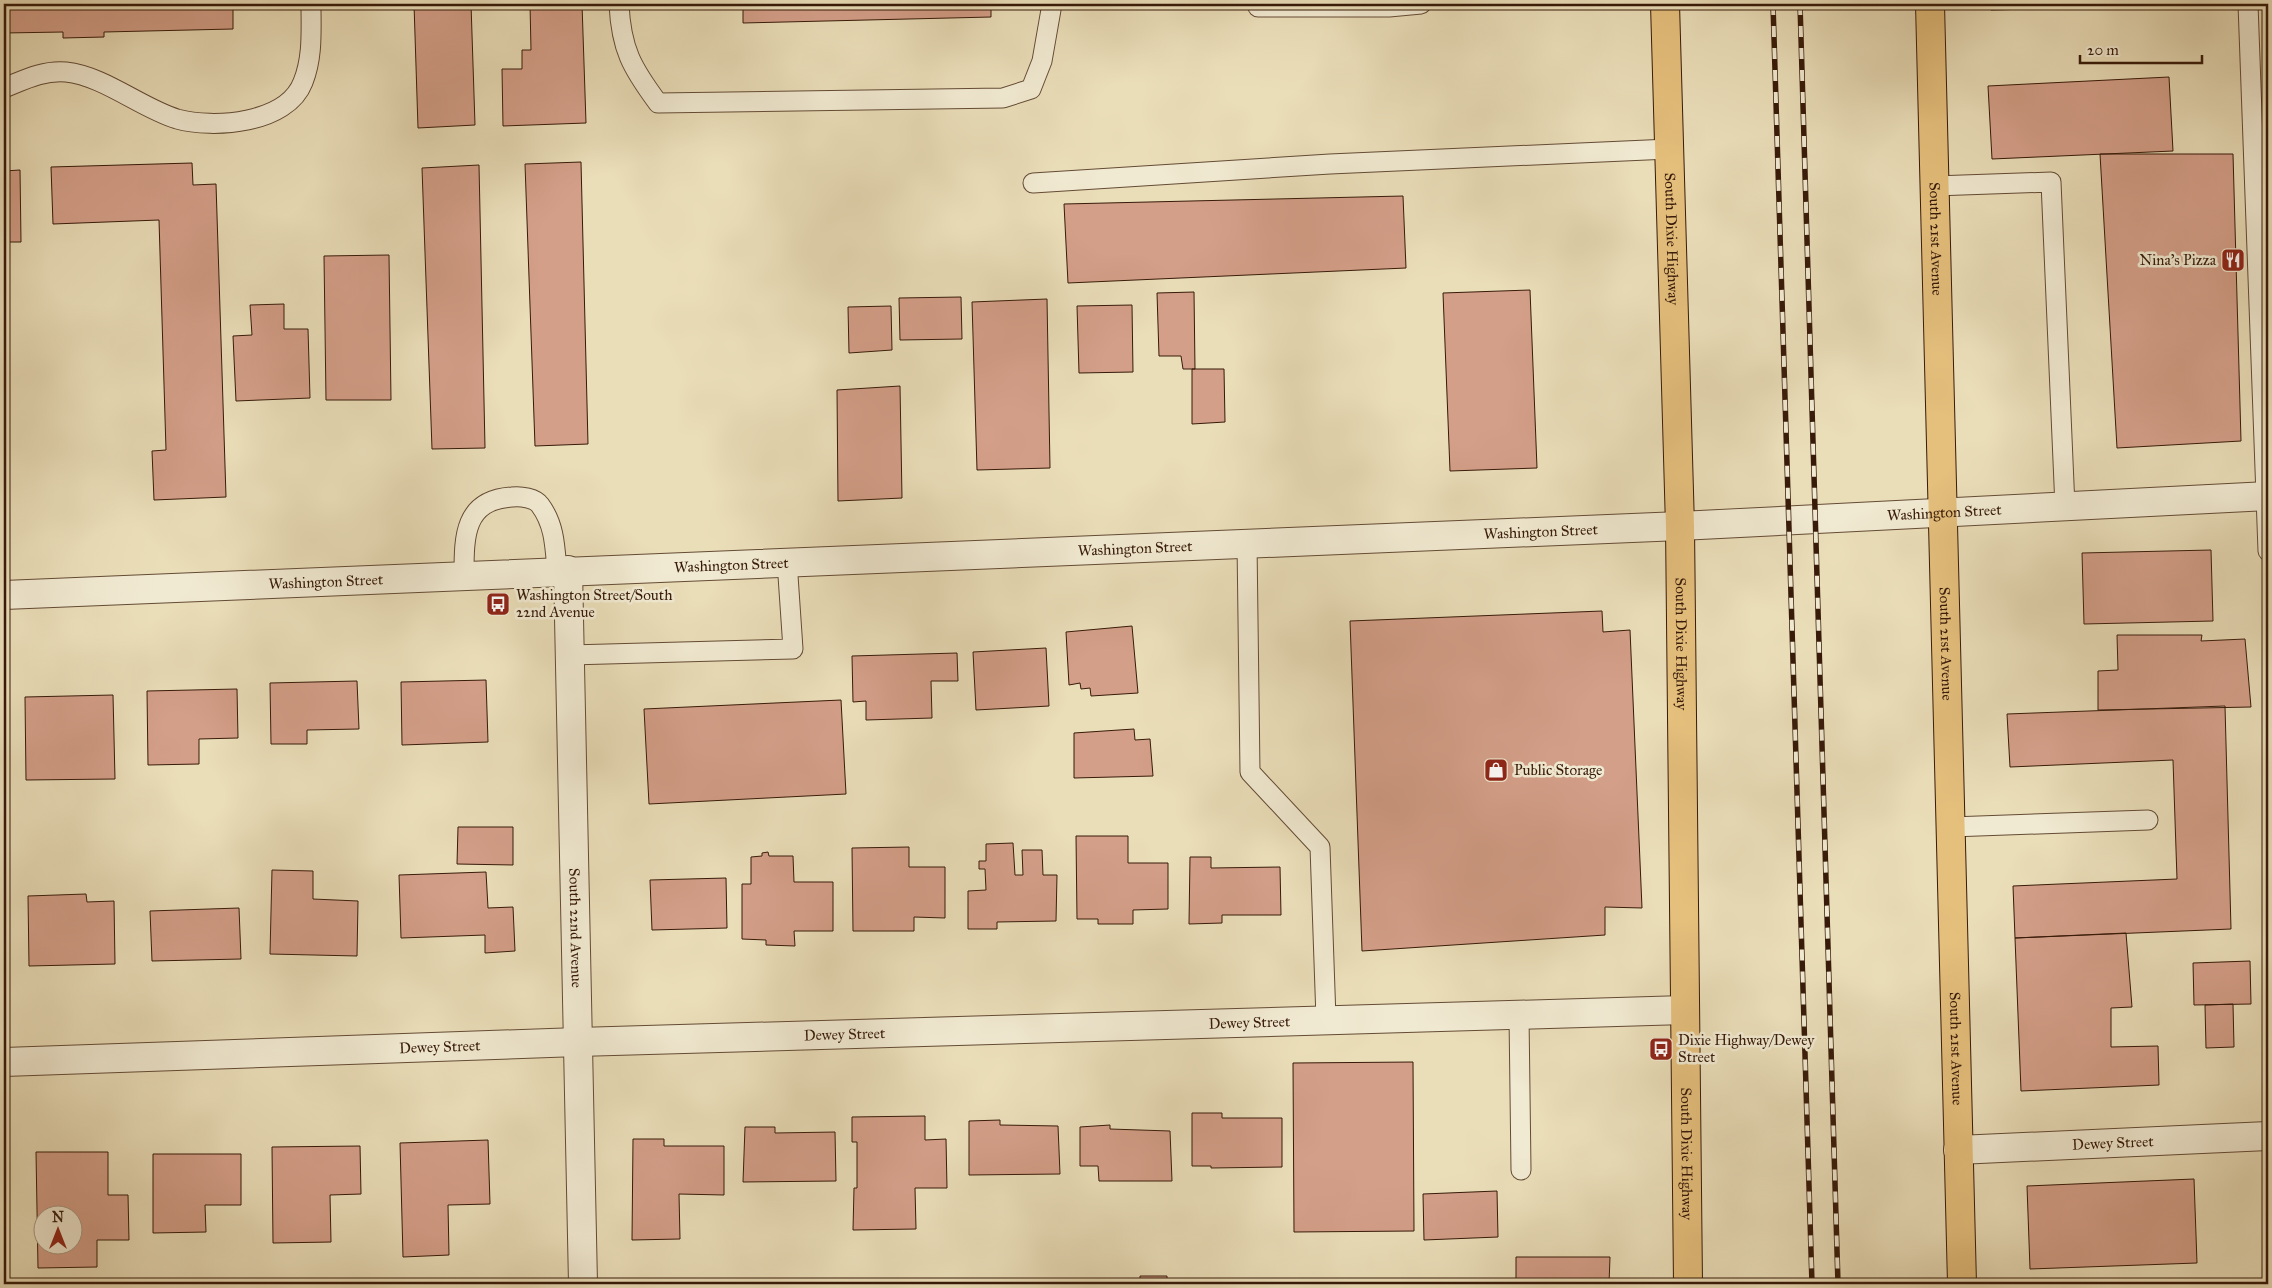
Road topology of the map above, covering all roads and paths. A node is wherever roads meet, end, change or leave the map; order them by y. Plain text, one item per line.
1 (311, 4) edge
2 (619, 4) edge
3 (1052, 4) edge
4 (1421, 4) edge
5 (1665, 4) edge
6 (1930, 4) edge
7 (2248, 4) edge
8 (1258, 7) dead end
9 (4, 88) edge
10 (1670, 148) junction
11 (2261, 179) edge
12 (1033, 183) dead end
13 (1934, 186) junction
14 (2267, 496) edge
15 (2065, 507) junction
16 (1941, 512) junction
17 (1680, 526) junction
18 (1247, 543) junction
19 (2268, 550) edge
20 (787, 561) junction
21 (563, 571) junction
22 (464, 575) junction
23 (4, 595) edge
24 (570, 655) junction
25 (2148, 820) dead end
26 (1951, 828) junction
27 (1685, 1010) junction
28 (1519, 1015) junction
29 (1326, 1019) junction
30 (578, 1042) junction
31 (4, 1062) edge
32 (2268, 1136) edge
33 (1958, 1150) junction
34 (1521, 1170) dead end
35 (583, 1284) edge
36 (1688, 1284) edge
37 (1962, 1284) edge

1 - 9 lane
2 - 3 lane
4 - 8 lane
5 - 10 main road, South Dixie Highway
6 - 13 main road, South 21st Avenue
7 - 11 lane
10 - 12 lane
10 - 17 main road, South Dixie Highway
11 - 14 lane
13 - 15 lane
13 - 16 main road, South 21st Avenue
14 - 15 street, Washington Street
14 - 19 lane
15 - 16 street, Washington Street
16 - 17 street, Washington Street
16 - 26 main road, South 21st Avenue
17 - 18 street, Washington Street
17 - 27 main road, South Dixie Highway
18 - 20 street, Washington Street
18 - 29 lane
20 - 21 street, Washington Street
20 - 24 lane
21 - 22 street, Washington Street
21 - 22 lane
21 - 24 street, South 22nd Avenue
22 - 23 street, Washington Street
24 - 30 street, South 22nd Avenue
25 - 26 lane
26 - 33 main road, South 21st Avenue
27 - 28 street, Dewey Street
27 - 36 main road, South Dixie Highway
28 - 29 street, Dewey Street
28 - 34 lane
29 - 30 street, Dewey Street
30 - 31 street, Dewey Street
30 - 35 street, South 22nd Avenue
32 - 33 street, Dewey Street
33 - 37 main road, South 21st Avenue

